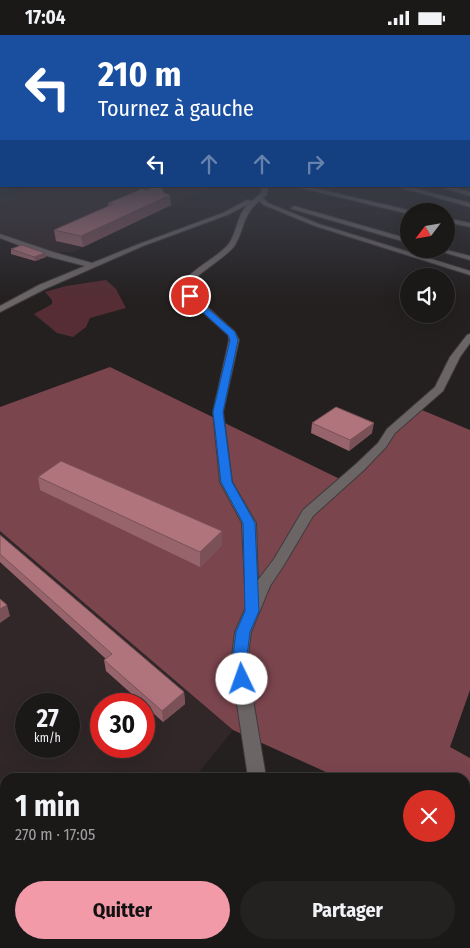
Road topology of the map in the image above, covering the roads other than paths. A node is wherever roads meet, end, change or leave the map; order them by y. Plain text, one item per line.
1 (226, 214) edge
2 (244, 214) edge
3 (289, 214) edge
4 (314, 214) edge
5 (455, 222) edge
6 (470, 225) edge
7 (0, 236) edge
8 (400, 238) edge
9 (455, 254) edge
10 (470, 258) edge
11 (93, 266) junction
12 (470, 273) edge
13 (0, 309) edge
14 (470, 337) edge
15 (252, 611) junction
16 (256, 773) edge

1 - 11 street
2 - 15 street
3 - 12 street
4 - 8 street
5 - 6 street
7 - 11 street
9 - 10 street
11 - 13 street
14 - 15 street
15 - 16 street

